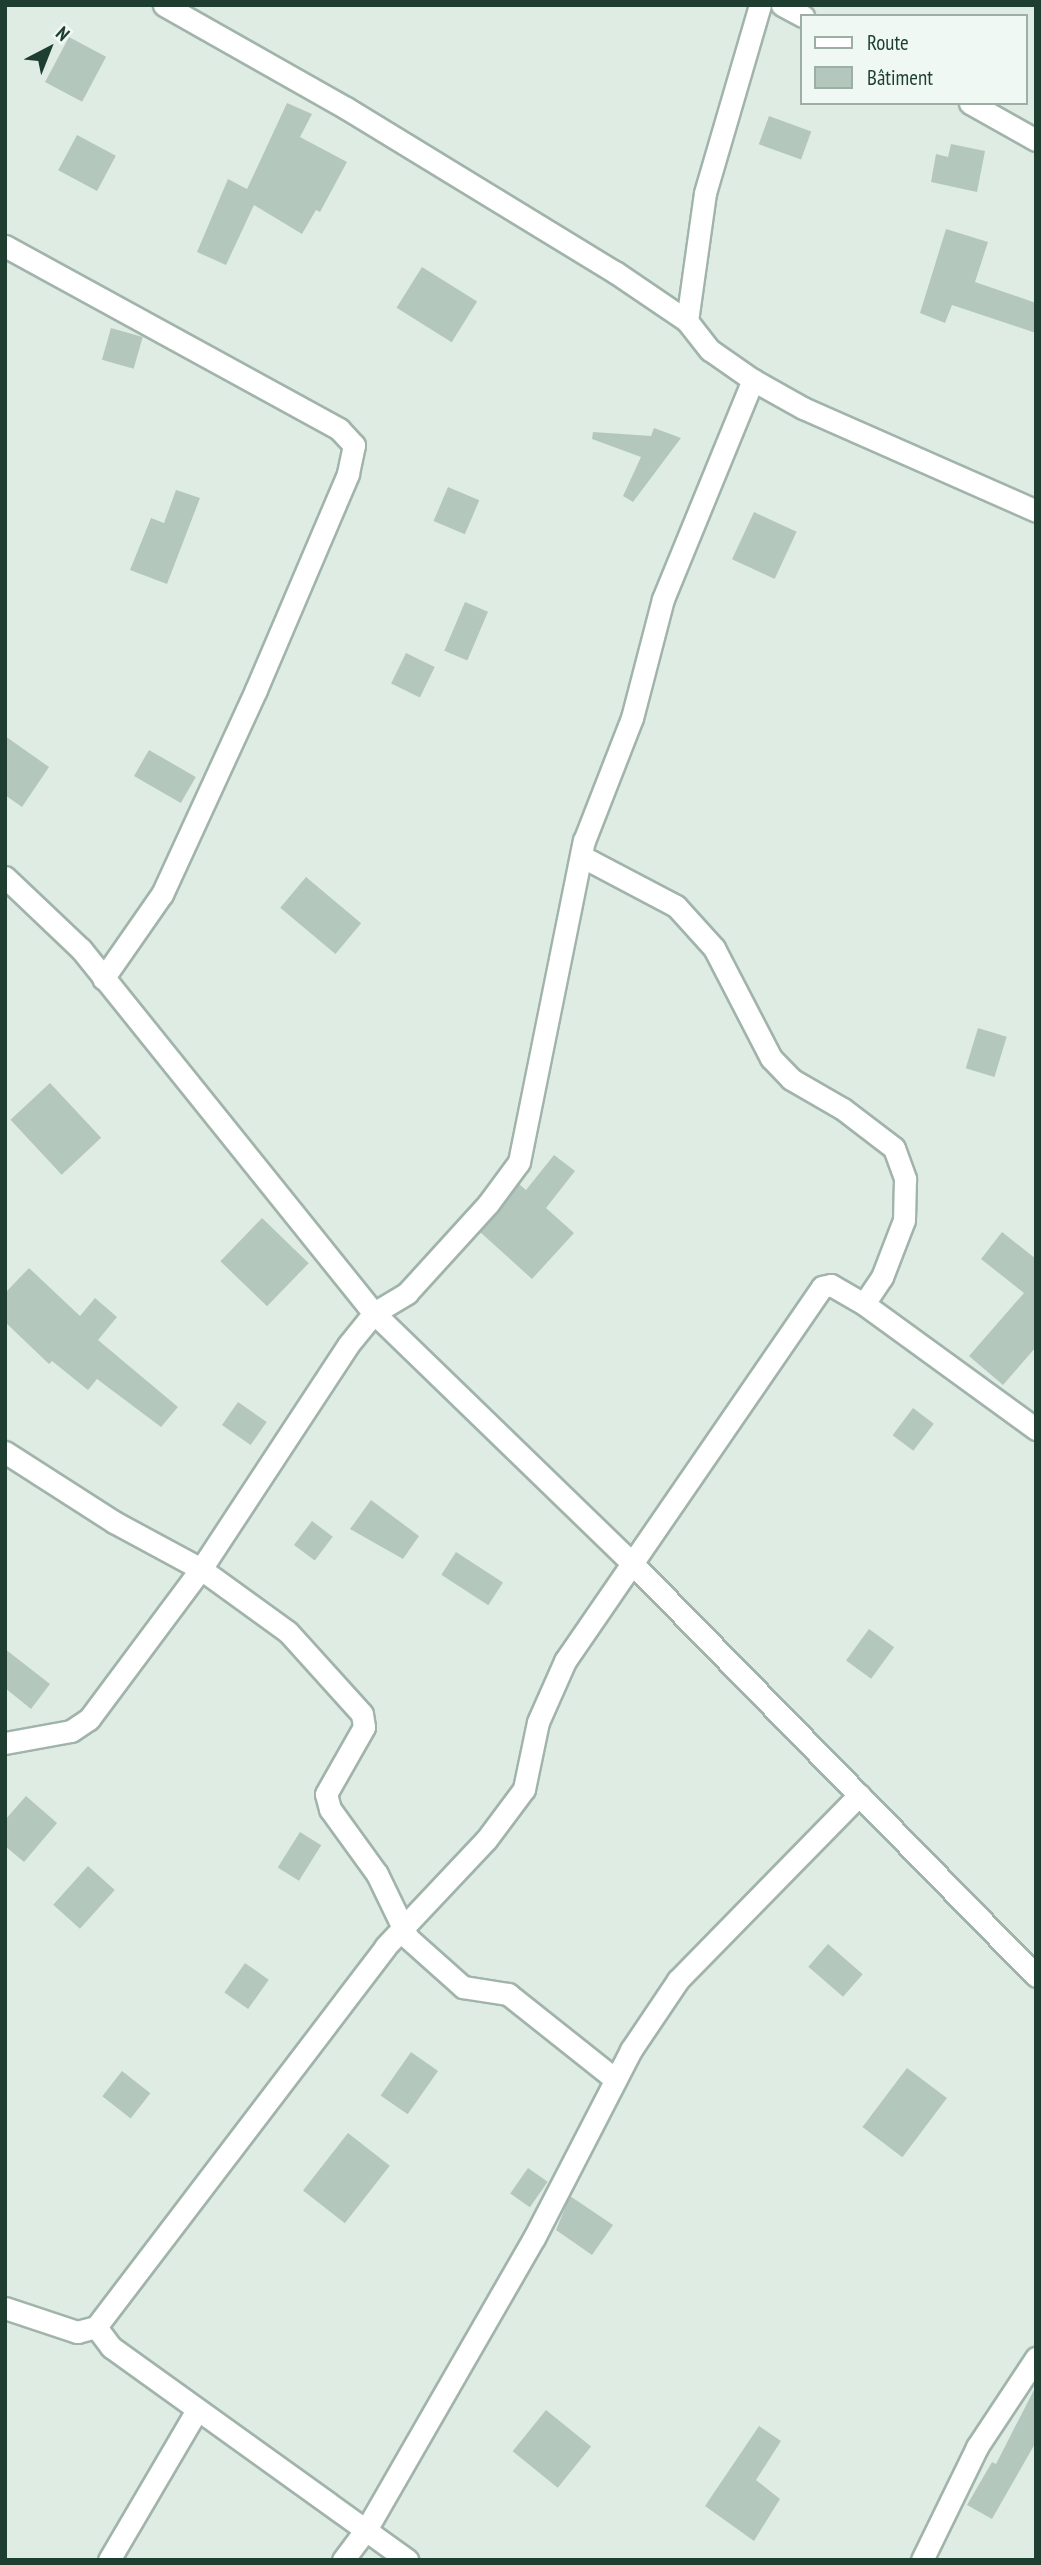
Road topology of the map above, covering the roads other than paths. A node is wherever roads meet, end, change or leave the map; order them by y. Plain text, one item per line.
1 (164, 5) edge
2 (761, 5) edge
3 (782, 5) edge
4 (800, 14) edge
5 (974, 105) edge
6 (1036, 140) edge
7 (5, 246) edge
8 (687, 321) junction
9 (753, 380) junction
10 (1036, 511) edge
11 (581, 856) junction
12 (5, 877) edge
13 (103, 979) junction
14 (864, 1304) junction
15 (374, 1313) junction
16 (1036, 1429) edge
17 (5, 1452) edge
18 (631, 1562) junction
19 (201, 1569) junction
20 (5, 1743) edge
21 (859, 1795) junction
22 (404, 1924) junction
23 (1036, 1976) edge
24 (615, 2079) junction
25 (5, 2308) edge
26 (96, 2327) junction
27 (1036, 2358) edge
28 (197, 2410) junction
29 (366, 2530) junction
30 (109, 2560) edge
31 (343, 2560) edge
32 (407, 2560) edge
33 (922, 2560) edge

1 - 8 street
2 - 8 street
3 - 4 street
5 - 6 street
7 - 13 street
8 - 9 street
9 - 10 street
9 - 11 street
11 - 14 street
11 - 15 street
12 - 13 street
13 - 15 street
14 - 16 street
14 - 18 street
15 - 18 street
15 - 19 street
17 - 19 street
18 - 21 street
18 - 22 street
19 - 20 street
19 - 22 street
21 - 23 street
21 - 24 street
22 - 24 street
22 - 26 street
24 - 29 street
25 - 26 street
26 - 28 street
27 - 33 street
28 - 29 street
28 - 30 street
29 - 31 street
29 - 32 street

